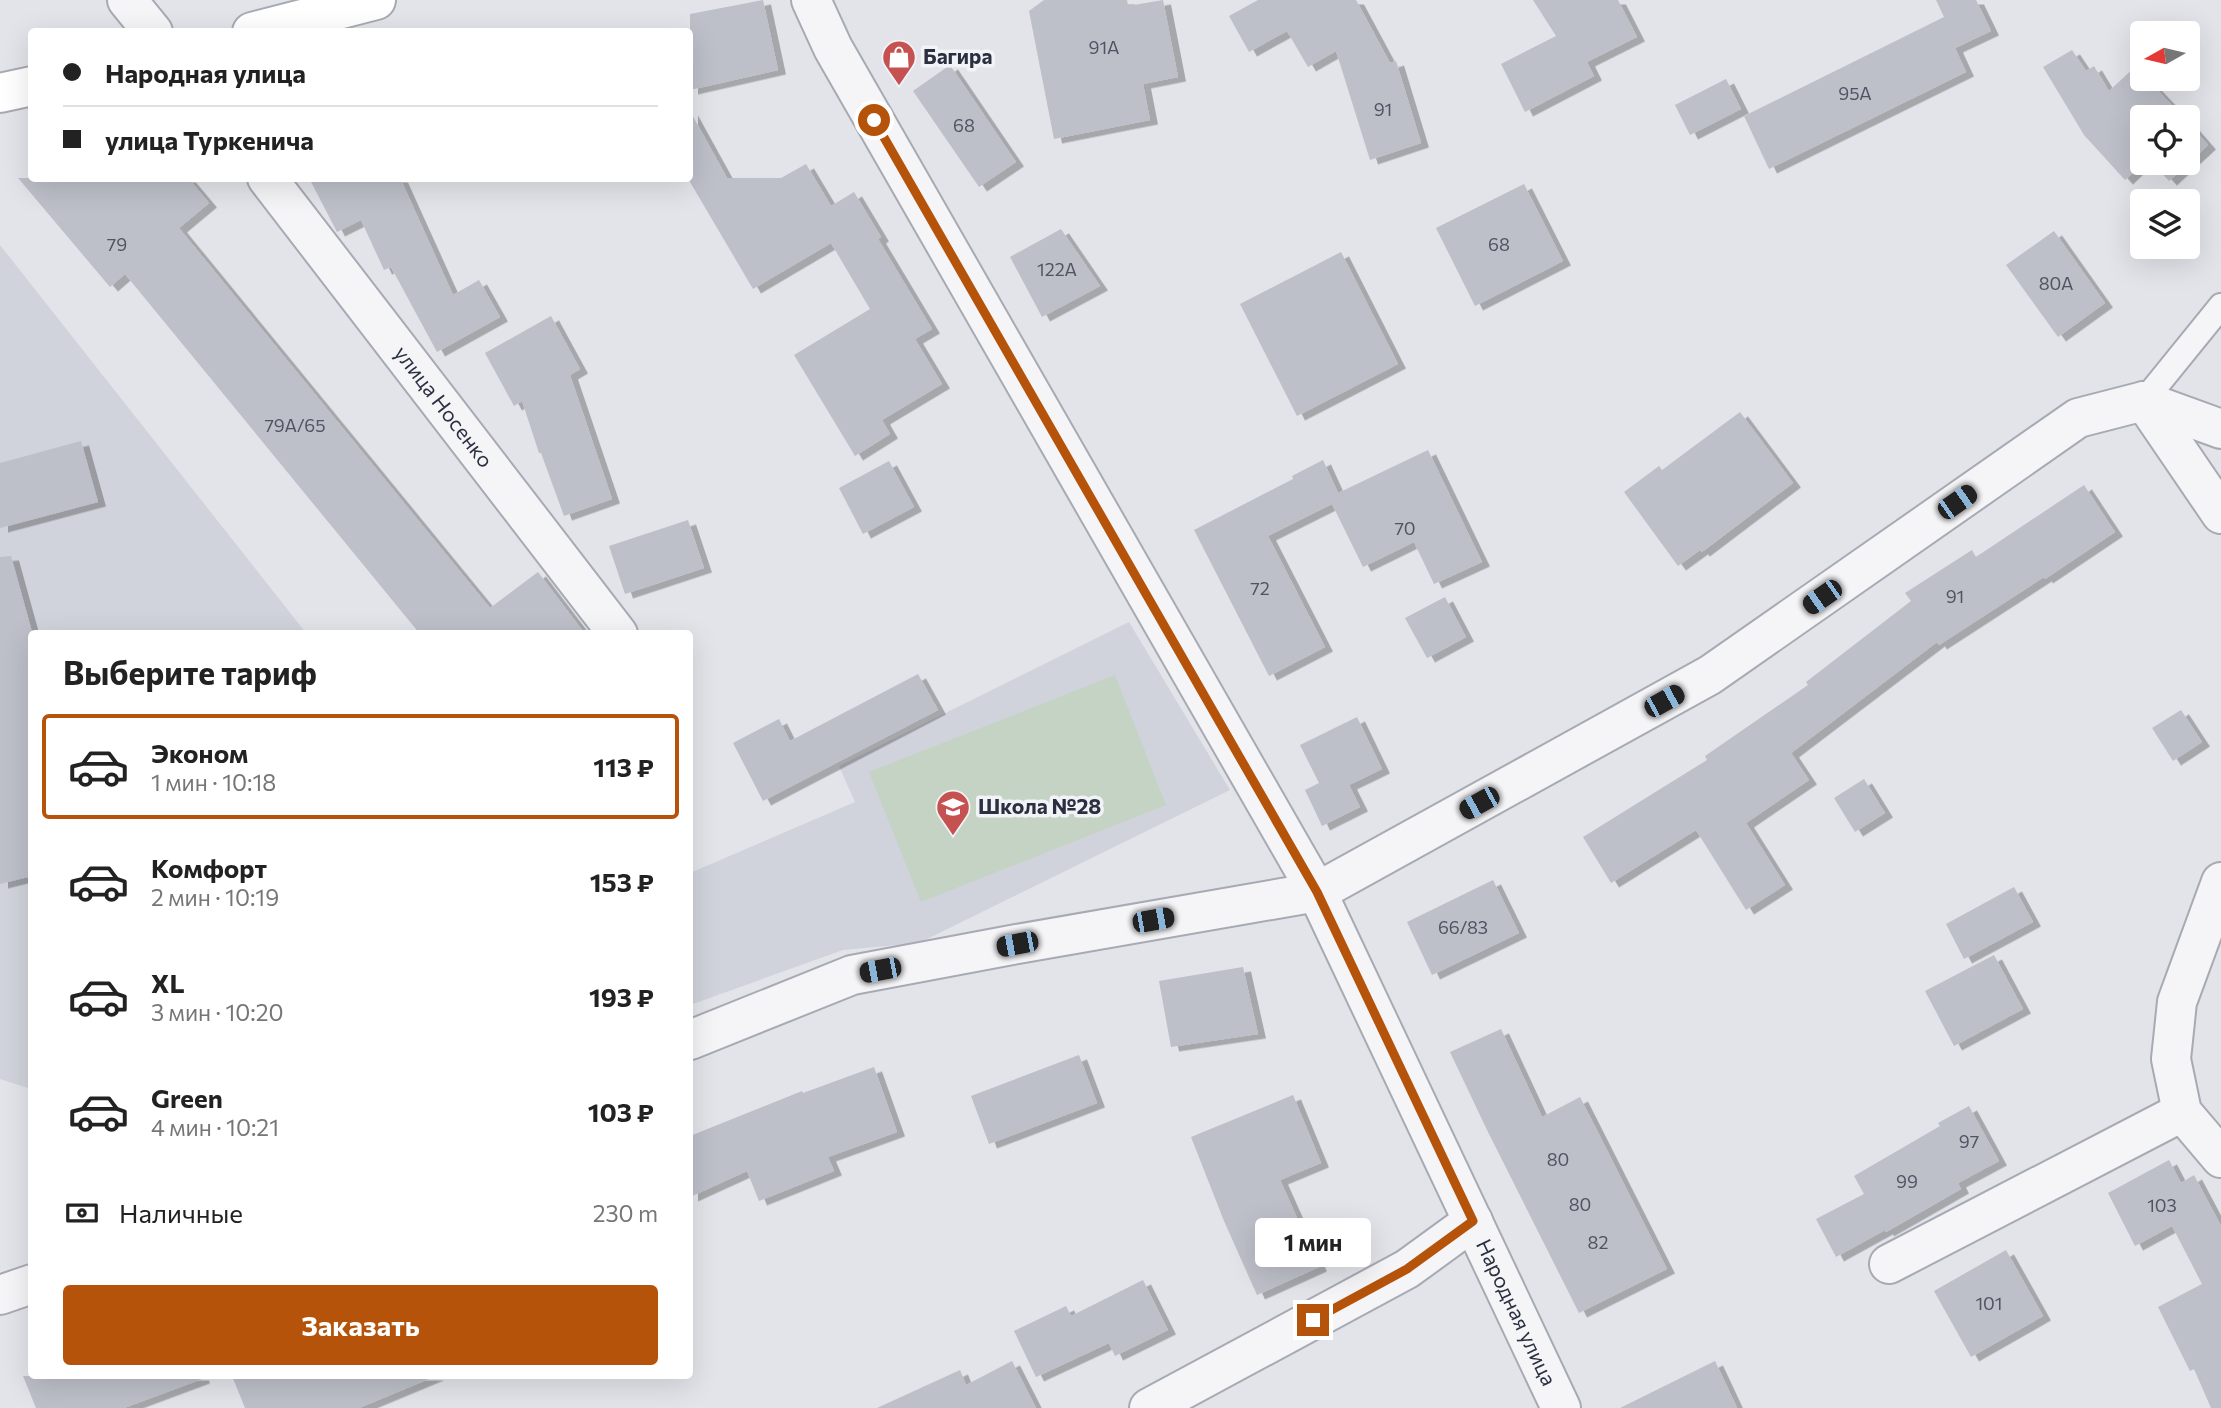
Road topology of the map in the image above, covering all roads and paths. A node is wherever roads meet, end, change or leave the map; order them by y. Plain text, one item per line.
1 (127, 0) edge
2 (376, 0) edge
3 (811, 0) edge
4 (150, 28) edge
5 (268, 28) edge
6 (28, 87) edge
7 (0, 93) edge
8 (271, 182) edge
9 (2221, 306) edge
10 (2144, 401) junction
11 (2221, 429) edge
12 (2221, 514) edge
13 (615, 630) edge
14 (2221, 882) edge
15 (1317, 892) junction
16 (693, 1039) edge
17 (2182, 1112) junction
18 (2221, 1158) edge
19 (1473, 1221) junction
20 (1889, 1264) dead end
21 (28, 1285) edge
22 (0, 1295) edge
23 (1149, 1408) edge
24 (1561, 1408) edge

1 - 4 street
2 - 5 main road
3 - 15 street, Народная улица
6 - 7 main road
8 - 13 street, улица Носенко
9 - 10 lane
10 - 11 street
10 - 12 street
10 - 15 street
14 - 17 street
15 - 16 street
15 - 19 street, Народная улица
17 - 18 street
17 - 20 street
19 - 23 street
19 - 24 street, Народная улица
21 - 22 street

